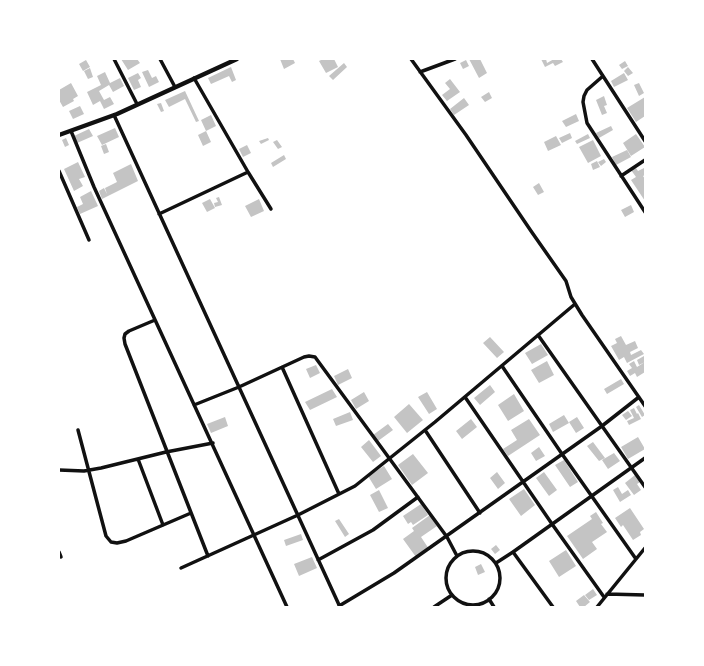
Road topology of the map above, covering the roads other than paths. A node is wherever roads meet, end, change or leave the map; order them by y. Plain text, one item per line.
1 (114, 59) edge
2 (160, 59) edge
3 (237, 59) edge
4 (411, 59) edge
5 (455, 59) edge
6 (592, 59) edge
7 (226, 61) edge
8 (420, 72) junction
9 (603, 76) junction
10 (194, 78) junction
11 (175, 87) junction
12 (137, 104) junction
13 (114, 115) junction
14 (71, 131) junction
15 (59, 135) edge
16 (645, 141) edge
17 (645, 160) edge
18 (59, 170) edge
19 (248, 172) junction
20 (621, 176) junction
21 (271, 209) dead end
22 (644, 210) edge
23 (159, 214) junction
24 (90, 240) dead end
25 (575, 304) junction
26 (155, 320) junction
27 (538, 335) junction
28 (502, 366) junction
29 (282, 367) junction
30 (239, 386) junction
31 (465, 397) junction
32 (639, 397) junction
33 (194, 405) junction
34 (645, 406) edge
35 (602, 426) junction
36 (78, 430) dead end
37 (425, 430) junction
38 (213, 443) junction
39 (166, 452) junction
40 (562, 454) junction
41 (645, 458) edge
42 (138, 459) junction
43 (389, 459) junction
44 (632, 468) junction
45 (59, 470) edge
46 (88, 470) junction
47 (523, 482) junction
48 (645, 487) edge
49 (339, 494) junction
50 (592, 496) junction
51 (418, 497) junction
52 (191, 513) junction
53 (480, 513) junction
54 (298, 515) junction
55 (552, 524) junction
56 (162, 526) junction
57 (254, 535) junction
58 (447, 537) junction
59 (645, 548) edge
60 (59, 552) edge
61 (513, 552) junction
62 (208, 556) junction
63 (457, 556) junction
64 (60, 557) dead end
65 (636, 558) junction
66 (318, 560) junction
67 (496, 564) junction
68 (181, 568) dead end
69 (645, 594) edge
70 (452, 595) junction
71 (606, 595) junction
72 (489, 599) junction
73 (340, 606) edge
74 (287, 607) edge
75 (434, 607) edge
76 (494, 607) edge
77 (553, 607) edge
78 (597, 607) edge

1 - 12 street
2 - 11 street
3 - 7 street
4 - 8 street
5 - 8 street
6 - 9 street
7 - 10 street
8 - 25 street
9 - 16 street
9 - 20 street
10 - 11 street
10 - 19 street
11 - 12 street
12 - 13 street
13 - 14 street
13 - 23 street
14 - 15 street
14 - 26 street
17 - 20 street
18 - 24 street
19 - 21 street
19 - 23 street
20 - 22 street
23 - 30 street
25 - 27 street
25 - 32 street
26 - 33 street
26 - 39 street
27 - 28 street
27 - 35 street
28 - 31 street
28 - 40 street
29 - 30 street
29 - 43 street
29 - 49 street
30 - 33 street
30 - 54 street
31 - 37 street
31 - 47 street
32 - 34 street
32 - 35 street
33 - 38 street
35 - 40 street
35 - 44 street
36 - 46 street
37 - 43 street
37 - 53 street
38 - 39 street
38 - 57 street
39 - 42 street
39 - 52 street
40 - 47 street
40 - 50 street
41 - 44 street
42 - 46 street
42 - 56 street
43 - 49 street
43 - 51 street
44 - 48 street
44 - 50 street
45 - 46 street
46 - 56 street
47 - 53 street
47 - 55 street
49 - 54 street
50 - 55 street
50 - 65 street
51 - 58 street
51 - 66 street
52 - 56 street
52 - 62 street
53 - 58 street
54 - 57 street
54 - 66 street
55 - 61 street
55 - 71 street
57 - 62 street
57 - 74 street
58 - 63 street
58 - 73 street
59 - 65 street
60 - 64 street
61 - 67 street
61 - 77 street
62 - 68 street
63 - 67 street
63 - 70 street
65 - 71 street
66 - 73 street
67 - 72 street
69 - 71 street
70 - 72 street
70 - 75 street
71 - 78 street
72 - 76 street

